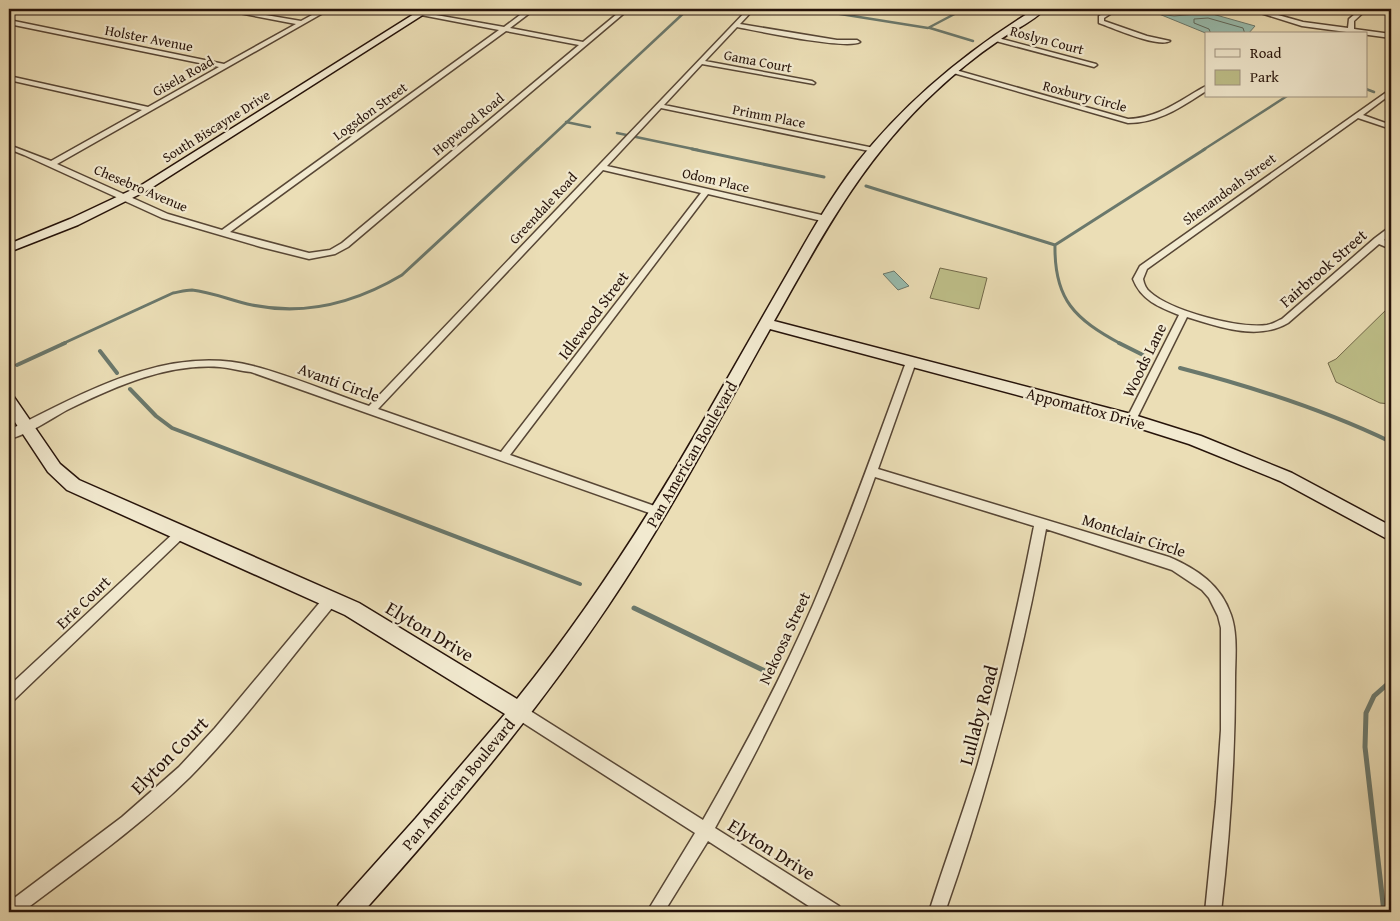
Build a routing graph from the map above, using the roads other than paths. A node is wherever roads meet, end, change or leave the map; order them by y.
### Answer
1 (221, 9) edge
2 (327, 9) edge
3 (532, 9) edge
4 (626, 9) edge
5 (751, 9) edge
6 (1041, 9) edge
7 (1115, 9) edge
8 (1251, 9) edge
9 (1364, 9) edge
10 (424, 11) edge
11 (9, 22) edge
12 (301, 23) junction
13 (736, 25) junction
14 (504, 29) junction
15 (1350, 31) junction
16 (1358, 32) edge
17 (1368, 33) edge
18 (1391, 36) edge
19 (994, 38) junction
20 (1167, 41) dead end
21 (857, 42) dead end
22 (585, 44) junction
23 (700, 62) junction
24 (1094, 65) dead end
25 (225, 66) junction
26 (952, 71) junction
27 (9, 78) edge
28 (812, 83) dead end
29 (1205, 89) edge
30 (1391, 91) edge
31 (659, 106) junction
32 (149, 109) junction
33 (1357, 115) junction
34 (1391, 127) edge
35 (9, 147) edge
36 (874, 150) junction
37 (51, 164) junction
38 (600, 167) junction
39 (706, 191) junction
40 (125, 198) junction
41 (826, 219) junction
42 (1391, 229) edge
43 (223, 233) junction
44 (1378, 240) junction
45 (1391, 246) edge
46 (9, 248) edge
47 (324, 254) joint
48 (1184, 314) junction
49 (765, 323) junction
50 (911, 362) junction
51 (9, 401) edge
52 (370, 411) junction
53 (1131, 420) junction
54 (27, 427) junction
55 (9, 436) edge
56 (503, 457) junction
57 (871, 472) junction
58 (659, 512) junction
59 (1041, 524) junction
60 (181, 533) junction
61 (1391, 534) edge
62 (331, 600) junction
63 (9, 695) edge
64 (519, 712) junction
65 (705, 831) junction
66 (9, 912) edge
67 (347, 912) edge
68 (655, 912) edge
69 (833, 912) edge
70 (937, 912) edge
71 (1213, 912) edge

1 - 12 street
2 - 12 street, Gisela Road
3 - 14 street, Logsdon Street
4 - 22 street, Hopwood Road
5 - 13 street, Greendale Road
6 - 19 street, Pan American Boulevard
7 - 20 street
8 - 15 street
9 - 15 street
10 - 14 street
10 - 40 street, South Biscayne Drive
11 - 25 street, Holster Avenue
12 - 25 street, Gisela Road
13 - 21 street
13 - 23 street, Greendale Road
14 - 22 street
14 - 43 street, Logsdon Street
15 - 16 street
17 - 18 street
19 - 24 street, Roslyn Court
19 - 26 street, Pan American Boulevard
22 - 47 street, Hopwood Road
23 - 28 street, Gama Court
23 - 31 street, Greendale Road
25 - 32 street, Gisela Road
26 - 29 street, Roxbury Circle
26 - 36 street, Pan American Boulevard
27 - 32 street
30 - 33 street, Shenandoah Street
31 - 36 street, Primm Place
31 - 38 street, Greendale Road
32 - 37 street, Gisela Road
33 - 34 street
33 - 48 street, Shenandoah Street
35 - 37 street, Chesebro Avenue
36 - 41 street, Pan American Boulevard
37 - 40 street, Chesebro Avenue
38 - 39 street, Odom Place
38 - 52 street, Greendale Road
39 - 41 street, Odom Place
39 - 56 street, Idlewood Street
40 - 43 street, Chesebro Avenue
40 - 46 street, South Biscayne Drive
41 - 49 street, Pan American Boulevard
42 - 44 street, Fairbrook Street
43 - 47 street, Chesebro Avenue
44 - 45 street
44 - 48 street, Fairbrook Street
48 - 53 street, Woods Lane
49 - 50 street, Appomattox Drive
49 - 58 street, Pan American Boulevard
50 - 53 street, Appomattox Drive
50 - 57 street, Nekoosa Street
51 - 54 street, Elyton Drive
52 - 54 street, Avanti Circle
52 - 56 street, Avanti Circle
53 - 61 street, Appomattox Drive
54 - 55 street, Avanti Circle
54 - 60 street, Elyton Drive
56 - 58 street, Avanti Circle
57 - 59 street, Montclair Circle
57 - 65 street, Nekoosa Street
58 - 64 street, Pan American Boulevard
59 - 70 street, Lullaby Road
59 - 71 street, Montclair Circle
60 - 62 street, Elyton Drive
60 - 63 street, Erie Court
62 - 64 street, Elyton Drive
62 - 66 street, Elyton Court
64 - 65 street, Elyton Drive
64 - 67 street, Pan American Boulevard
65 - 68 street, Nekoosa Street
65 - 69 street, Elyton Drive

